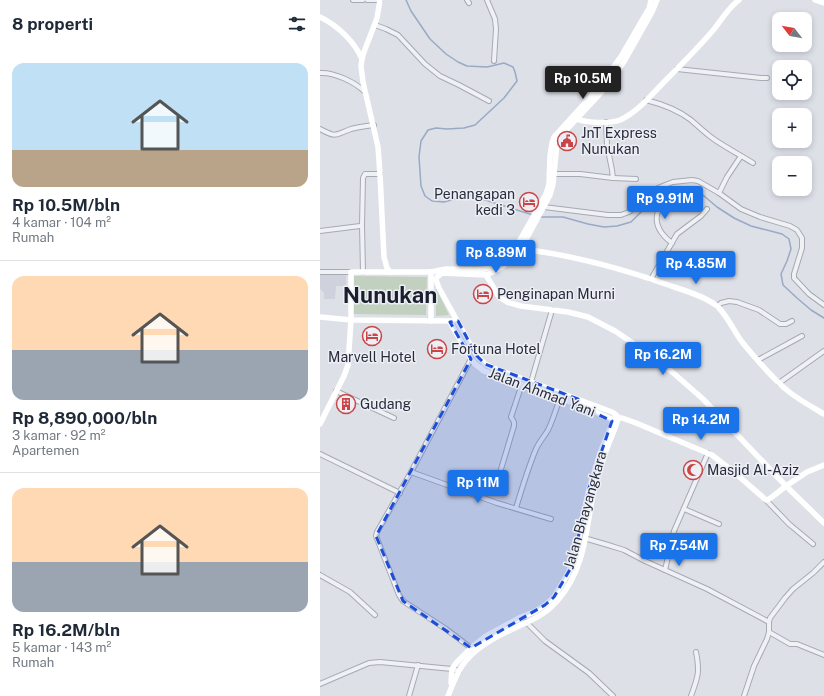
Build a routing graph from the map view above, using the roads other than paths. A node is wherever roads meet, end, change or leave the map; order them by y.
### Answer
1 (353, 0) edge
2 (363, 0) edge
3 (367, 0) edge
4 (380, 0) edge
5 (487, 0) edge
6 (651, 0) edge
7 (815, 0) edge
8 (736, 1) edge
9 (824, 3) edge
10 (320, 17) edge
11 (375, 25) junction
12 (362, 59) junction
13 (494, 62) dead end
14 (677, 69) junction
15 (320, 73) edge
16 (767, 78) dead end
17 (366, 92) junction
18 (646, 100) junction
19 (489, 102) dead end
20 (574, 118) junction
21 (606, 122) junction
22 (374, 125) junction
23 (320, 128) edge
24 (741, 156) junction
25 (752, 163) dead end
26 (380, 174) junction
27 (554, 174) junction
28 (613, 178) junction
29 (636, 179) dead end
30 (656, 190) junction
31 (719, 193) junction
32 (541, 209) junction
33 (708, 209) dead end
34 (362, 225) junction
35 (320, 231) edge
36 (672, 243) junction
37 (518, 248) junction
38 (384, 257) junction
39 (320, 272) edge
40 (351, 272) junction
41 (363, 272) junction
42 (380, 272) junction
43 (390, 272) junction
44 (431, 272) junction
45 (486, 275) junction
46 (651, 279) junction
47 (824, 305) edge
48 (717, 306) junction
49 (552, 310) junction
50 (320, 317) edge
51 (351, 320) junction
52 (432, 321) junction
53 (458, 321) junction
54 (792, 321) dead end
55 (450, 322) junction
56 (802, 336) dead end
57 (824, 351) edge
58 (471, 359) junction
59 (758, 360) junction
60 (531, 382) junction
61 (779, 383) junction
62 (522, 384) junction
63 (336, 391) junction
64 (560, 398) junction
65 (577, 402) junction
66 (824, 414) edge
67 (618, 417) junction
68 (394, 418) dead end
69 (611, 419) junction
70 (320, 424) edge
71 (320, 454) edge
72 (708, 454) junction
73 (824, 465) edge
74 (412, 472) junction
75 (498, 479) dead end
76 (786, 486) junction
77 (400, 493) junction
78 (766, 500) junction
79 (516, 508) junction
80 (684, 509) junction
81 (551, 519) dead end
82 (824, 522) edge
83 (719, 524) dead end
84 (583, 538) junction
85 (813, 544) dead end
86 (824, 562) edge
87 (665, 570) junction
88 (320, 575) edge
89 (375, 615) dead end
90 (526, 622) junction
91 (769, 622) junction
92 (769, 632) junction
93 (470, 648) junction
94 (696, 652) dead end
95 (824, 655) edge
96 (418, 665) junction
97 (452, 669) junction
98 (459, 671) junction
99 (320, 684) edge
100 (451, 688) junction
101 (409, 696) edge
102 (448, 696) edge
103 (613, 696) edge
104 (691, 696) edge
105 (744, 696) edge

1 - 2 street
3 - 4 street
4 - 11 main road
5 - 13 street
6 - 20 main road
7 - 9 main road
8 - 14 main road
10 - 12 main road
11 - 12 main road
11 - 19 street
12 - 17 main road
14 - 16 street
14 - 18 main road
15 - 17 street
17 - 22 main road
18 - 21 main road
18 - 24 street
20 - 21 main road
20 - 27 main road
20 - 32 main road
21 - 28 street
22 - 23 street
22 - 26 main road
24 - 25 street
24 - 31 street
26 - 34 street
26 - 38 main road
27 - 28 street
27 - 32 main road
28 - 29 street
30 - 31 street
30 - 32 street
30 - 36 street
31 - 47 street
32 - 37 main road
33 - 36 street
34 - 35 street
34 - 41 street
36 - 46 street
37 - 44 main road
37 - 45 main road
37 - 46 main road
38 - 42 main road
38 - 43 main road
39 - 40 street
40 - 41 main road
40 - 51 main road
41 - 42 main road
42 - 43 main road
43 - 44 main road
44 - 52 main road
45 - 49 main road
45 - 53 main road, Jalan Ahmad Yani
46 - 48 main road
48 - 54 street
48 - 59 main road
49 - 60 street
49 - 76 main road
50 - 51 main road
51 - 52 main road
51 - 63 main road
52 - 55 main road
53 - 55 main road
53 - 60 main road, Jalan Ahmad Yani
55 - 58 main road, Jalan Ahmad Yani
56 - 59 street
57 - 61 street
58 - 62 main road, Jalan Ahmad Yani
58 - 74 street
59 - 61 main road
60 - 65 main road, Jalan Ahmad Yani
61 - 66 main road
62 - 64 main road, Jalan Ahmad Yani
62 - 75 street
63 - 68 street
63 - 70 main road
64 - 65 main road, Jalan Ahmad Yani
64 - 79 street
65 - 67 main road, Jalan Ahmad Yani
65 - 69 main road, Jalan Ahmad Yani
67 - 69 main road
67 - 72 main road, Jalan Ahmad Yani
67 - 84 main road, Jalan Bhayangkara
69 - 84 main road, Jalan Bhayangkara
71 - 77 street
72 - 78 main road, Jalan Ahmad Yani
72 - 80 street
73 - 76 main road
74 - 77 street
74 - 79 street
76 - 78 main road
76 - 82 main road
77 - 93 street
78 - 85 street
79 - 81 street
80 - 83 street
80 - 87 street
84 - 87 street
84 - 90 main road, Jalan Bhayangkara
84 - 93 main road, Jalan Bhayangkara
86 - 91 street
87 - 91 street
88 - 89 street
90 - 98 main road, Jalan Bhayangkara
90 - 103 street
91 - 92 street
92 - 95 street
92 - 105 street
93 - 97 main road, Jalan Bhayangkara
94 - 104 street
96 - 97 street
96 - 99 street
96 - 101 street
97 - 98 street
97 - 100 main road
98 - 100 main road, Jalan Bhayangkara
100 - 102 main road

